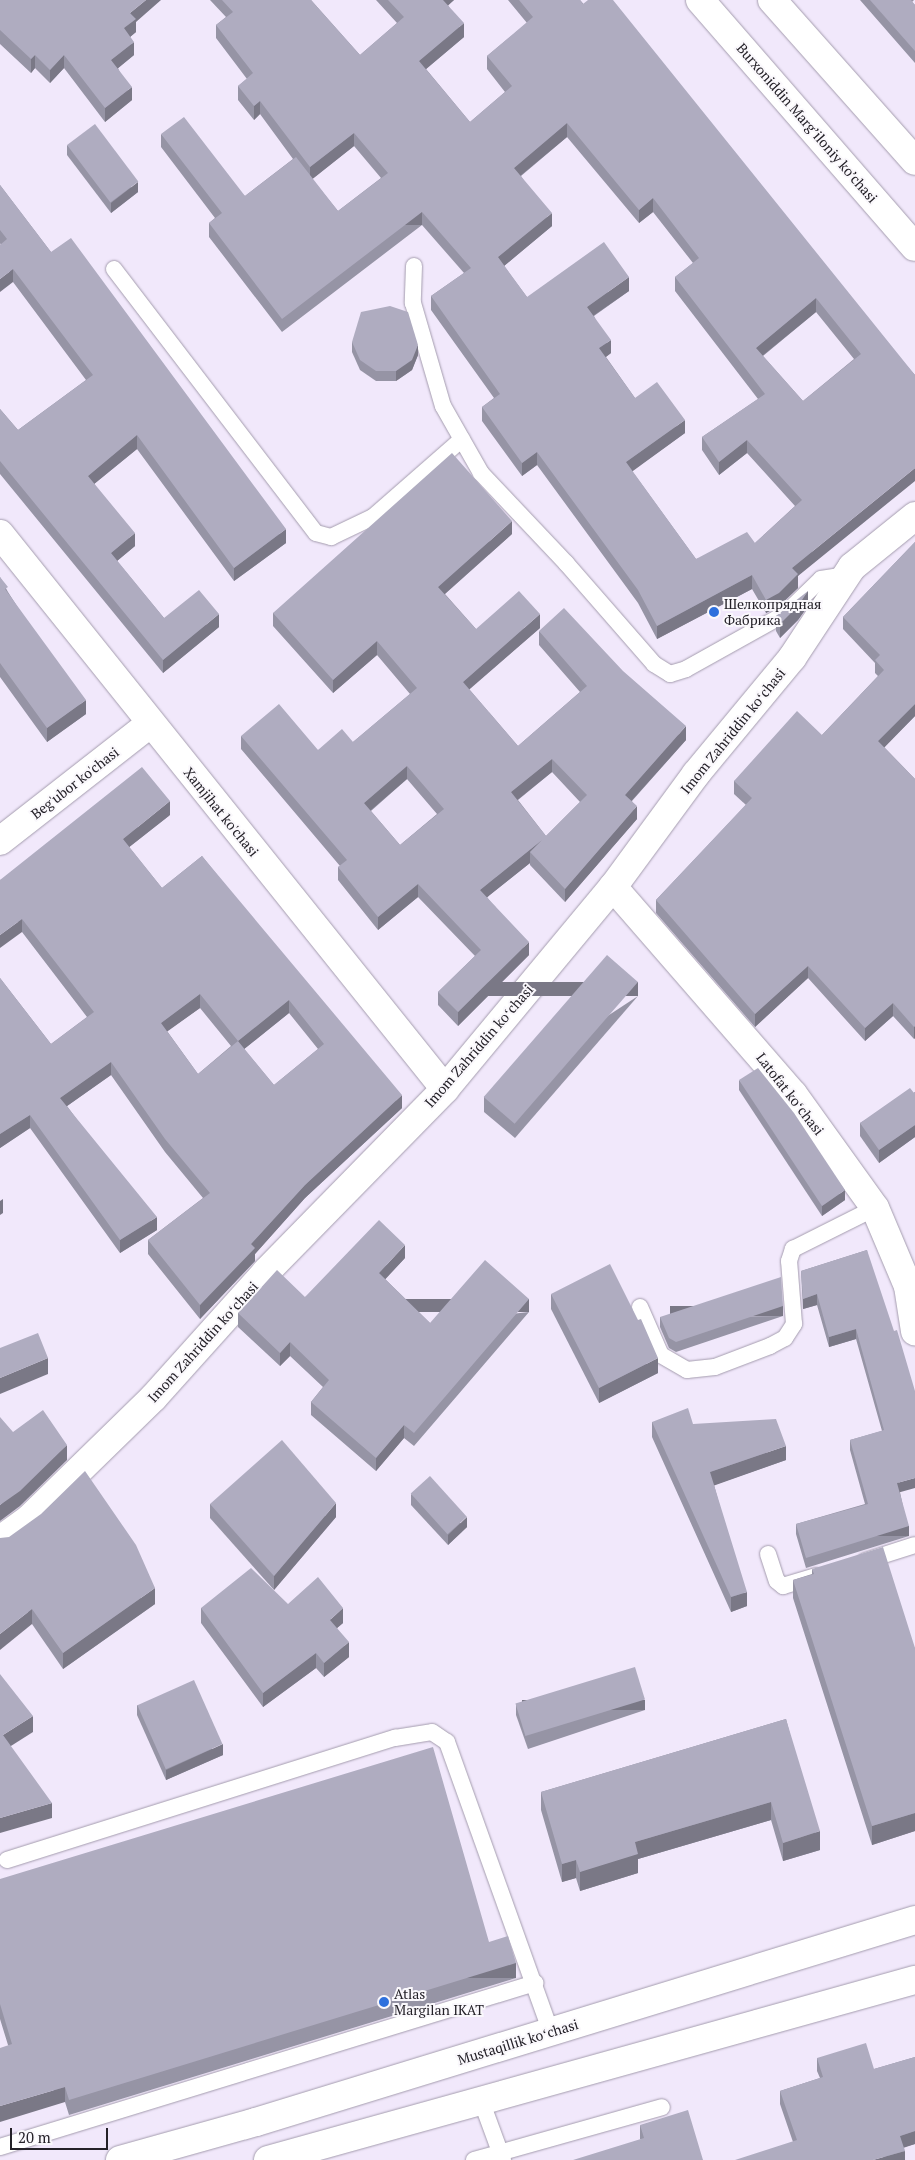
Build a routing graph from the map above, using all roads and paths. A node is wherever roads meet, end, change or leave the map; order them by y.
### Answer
1 (700, 0) edge
2 (772, 0) edge
3 (915, 161) edge
4 (915, 247) edge
5 (414, 266) dead end
6 (114, 269) dead end
7 (462, 439) junction
8 (915, 516) edge
9 (0, 534) edge
10 (847, 576) junction
11 (150, 724) junction
12 (0, 841) edge
13 (613, 887) junction
14 (445, 1089) junction
15 (875, 1208) junction
16 (640, 1307) dead end
17 (915, 1331) edge
18 (0, 1540) edge
19 (915, 1545) edge
20 (768, 1554) dead end
21 (849, 1565) edge
22 (830, 1571) edge
23 (7, 1860) dead end
24 (915, 1920) edge
25 (915, 1980) edge
26 (535, 1983) junction
27 (551, 2032) junction
28 (481, 2100) junction
29 (662, 2107) dead end
30 (0, 2148) edge
31 (502, 2156) edge
32 (120, 2160) edge
33 (268, 2160) edge
34 (474, 2160) edge

1 - 4 street, Burxoniddin Marg’iloniy ko’chasi
2 - 3 street
5 - 7 lane
6 - 7 lane
7 - 10 lane
8 - 10 street, Imom Zahriddin koʻchasi
9 - 11 street, Xamjihat ko'chasi
10 - 13 street, Imom Zahriddin koʻchasi
11 - 12 street, Beg'ubor ko'chasi
11 - 14 street, Xamjihat ko'chasi
13 - 14 street, Imom Zahriddin koʻchasi
13 - 15 street, Latofat koʻchasi
14 - 18 street, Imom Zahriddin koʻchasi
15 - 16 lane
15 - 17 street, Latofat koʻchasi
19 - 21 lane
20 - 22 lane
23 - 26 lane
24 - 27 street, Mustaqillik koʻchasi
25 - 28 street
26 - 27 lane
26 - 30 lane
27 - 32 street, Mustaqillik koʻchasi
28 - 31 lane
28 - 33 street
29 - 31 lane
31 - 34 lane

